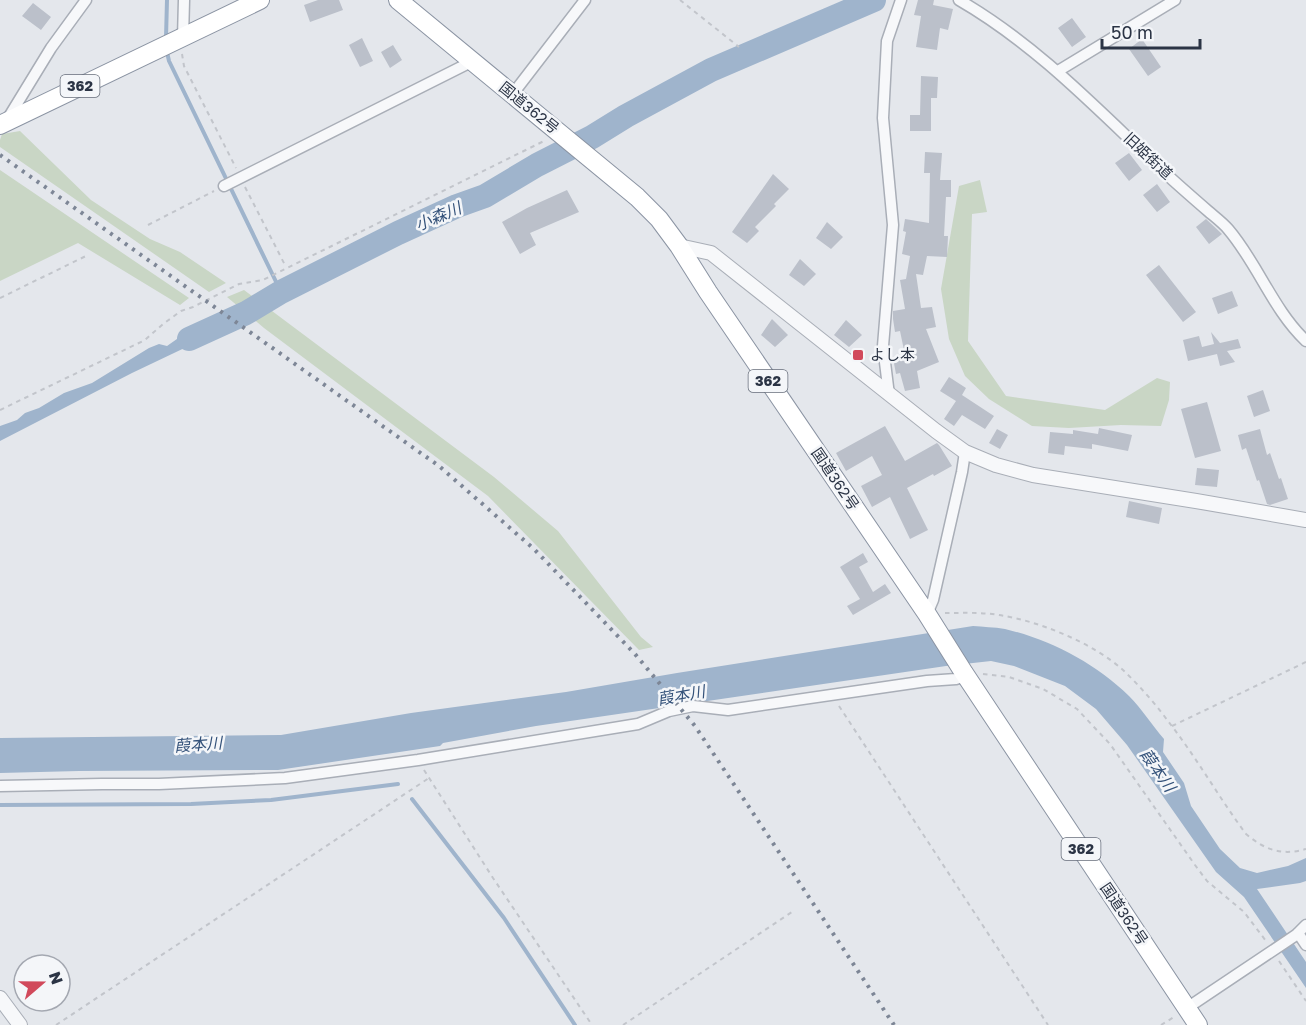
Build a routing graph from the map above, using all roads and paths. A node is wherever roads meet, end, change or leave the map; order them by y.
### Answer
1 (86, 0) edge
2 (184, 0) edge
3 (260, 0) edge
4 (398, 0) edge
5 (585, 0) edge
6 (680, 0) edge
7 (901, 0) edge
8 (959, 0) edge
9 (1175, 0) edge
10 (176, 42) junction
11 (739, 46) dead end
12 (473, 62) junction
13 (1058, 71) junction
14 (512, 95) junction
15 (2, 124) edge
16 (554, 138) junction
17 (238, 179) junction
18 (224, 186) joint
19 (148, 225) dead end
20 (679, 246) junction
21 (88, 255) dead end
22 (286, 268) junction
23 (0, 298) edge
24 (1306, 341) edge
25 (889, 395) junction
26 (0, 410) edge
27 (965, 452) junction
28 (1306, 520) edge
29 (929, 618) junction
30 (1306, 662) edge
31 (971, 674) junction
32 (832, 695) junction
33 (1172, 726) junction
34 (418, 759) junction
35 (429, 778) junction
36 (0, 786) edge
37 (1306, 849) edge
38 (792, 912) dead end
39 (1306, 925) edge
40 (1297, 934) junction
41 (1306, 945) edge
42 (1272, 950) junction
43 (0, 998) edge
44 (1306, 1001) edge
45 (1187, 1008) junction
46 (20, 1025) edge
47 (56, 1025) edge
48 (592, 1025) edge
49 (623, 1025) edge
50 (1048, 1025) edge
51 (1198, 1025) edge

1 - 15 street
2 - 10 street
3 - 10 highway, 362
4 - 12 highway, 国道362号 / 362
5 - 14 street
6 - 11 path
7 - 25 street
8 - 13 street, 旧姫街道
9 - 13 street
10 - 15 highway, 362
10 - 17 path
12 - 14 highway, 国道362号 / 362
12 - 17 street
13 - 24 street, 旧姫街道
14 - 16 highway, 国道362号 / 362
16 - 20 highway, 国道362号 / 362
16 - 22 path
17 - 18 street
17 - 22 path
18 - 19 path
20 - 25 street
20 - 29 highway, 国道362号 / 362
21 - 23 path
22 - 26 path
25 - 27 street
27 - 28 street
27 - 29 street
29 - 31 highway, 国道362号 / 362
29 - 33 path
30 - 33 path
31 - 32 street
31 - 42 path
31 - 45 highway, 国道362号 / 362
32 - 34 street
32 - 50 path
33 - 37 path
34 - 35 path
34 - 36 street
35 - 47 path
35 - 48 path
38 - 49 path
39 - 40 street
40 - 41 street
40 - 42 street
42 - 44 path
42 - 45 street
43 - 46 street
45 - 51 highway, 国道362号 / 362

